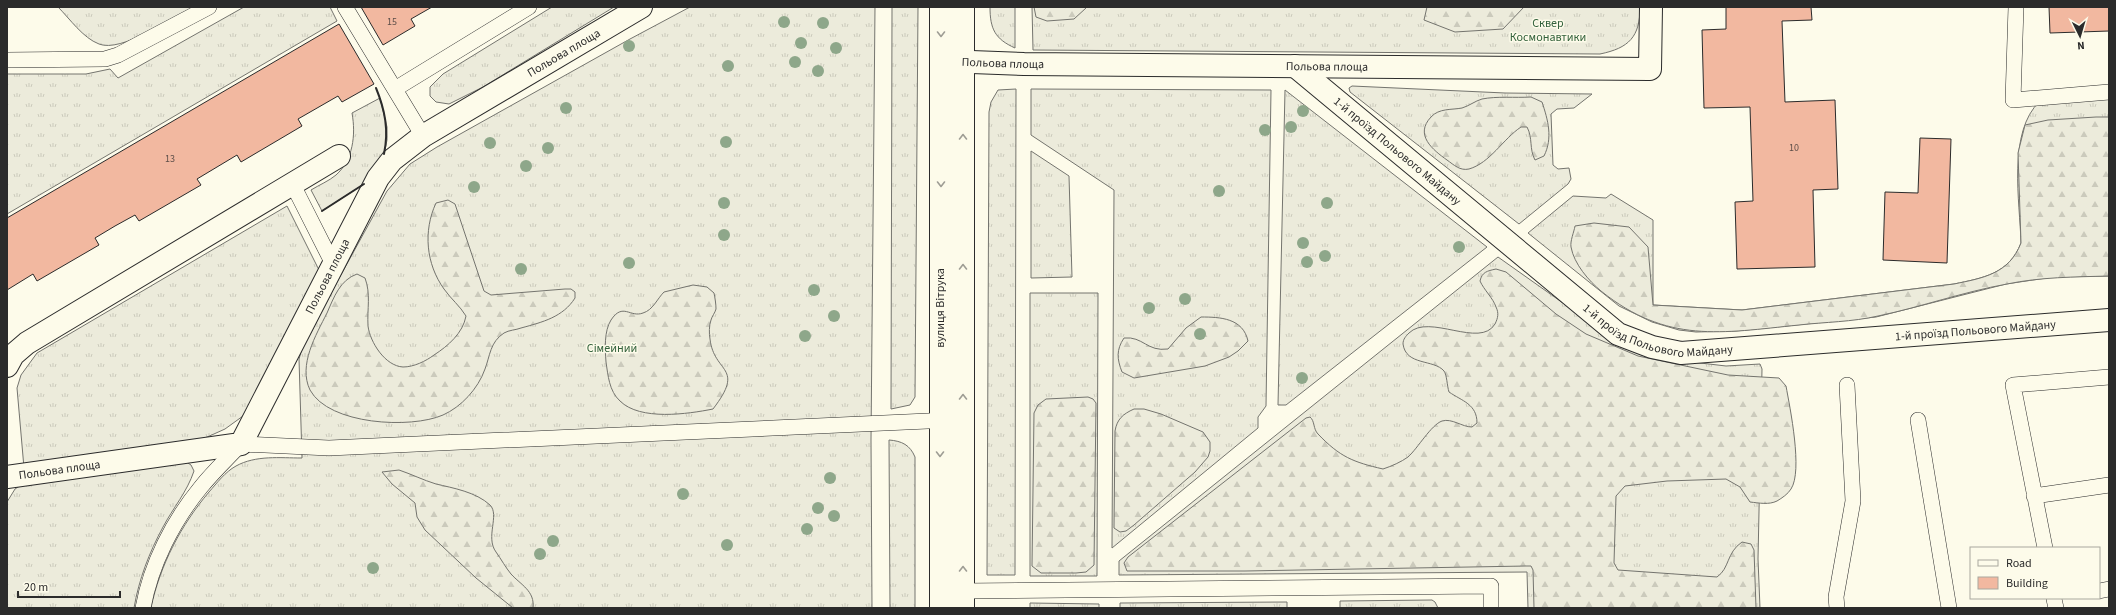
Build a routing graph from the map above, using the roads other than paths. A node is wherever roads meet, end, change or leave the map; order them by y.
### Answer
1 (208, 7) edge
2 (344, 7) edge
3 (529, 7) edge
4 (641, 7) edge
5 (941, 7) edge
6 (963, 7) edge
7 (1651, 7) edge
8 (2016, 7) edge
9 (7, 60) edge
10 (964, 60) junction
11 (941, 61) junction
12 (1295, 66) junction
13 (395, 89) junction
14 (2109, 92) edge
15 (423, 136) junction
16 (339, 156) dead end
17 (292, 184) junction
18 (334, 266) junction
19 (2109, 320) edge
20 (7, 366) edge
21 (2109, 376) edge
22 (1847, 385) dead end
23 (963, 419) junction
24 (940, 420) junction
25 (1918, 420) dead end
26 (241, 444) junction
27 (7, 477) edge
28 (2109, 485) edge
29 (2034, 496) junction
30 (2045, 547) edge
31 (963, 599) edge
32 (143, 608) edge
33 (941, 608) edge
34 (1492, 608) edge
35 (1837, 608) edge
36 (1949, 608) edge

1 - 9 lane
2 - 13 lane
3 - 13 lane
4 - 15 street, Польова площа
5 -> 11 street, вулиця Вітрука
6 - 10 street, вулиця Вітрука
7 - 12 street, Польова площа
8 - 14 lane
10 - 11 street, Польова площа
10 - 12 street, Польова площа
23 -> 10 street, вулиця Вітрука
11 -> 24 street, вулиця Вітрука
12 - 19 street, 1-й проїзд Польового Майдану
13 - 15 lane
15 - 18 street, Польова площа
16 - 17 street
17 - 18 lane
17 - 20 street
18 - 26 street, Польова площа
21 - 29 lane
22 - 35 lane
23 - 24 lane
31 -> 23 street, вулиця Вітрука
24 - 26 lane
24 -> 33 street, вулиця Вітрука
25 - 36 lane
26 - 27 street, Польова площа
26 - 32 lane
28 - 29 lane
29 - 30 lane
31 - 34 lane

